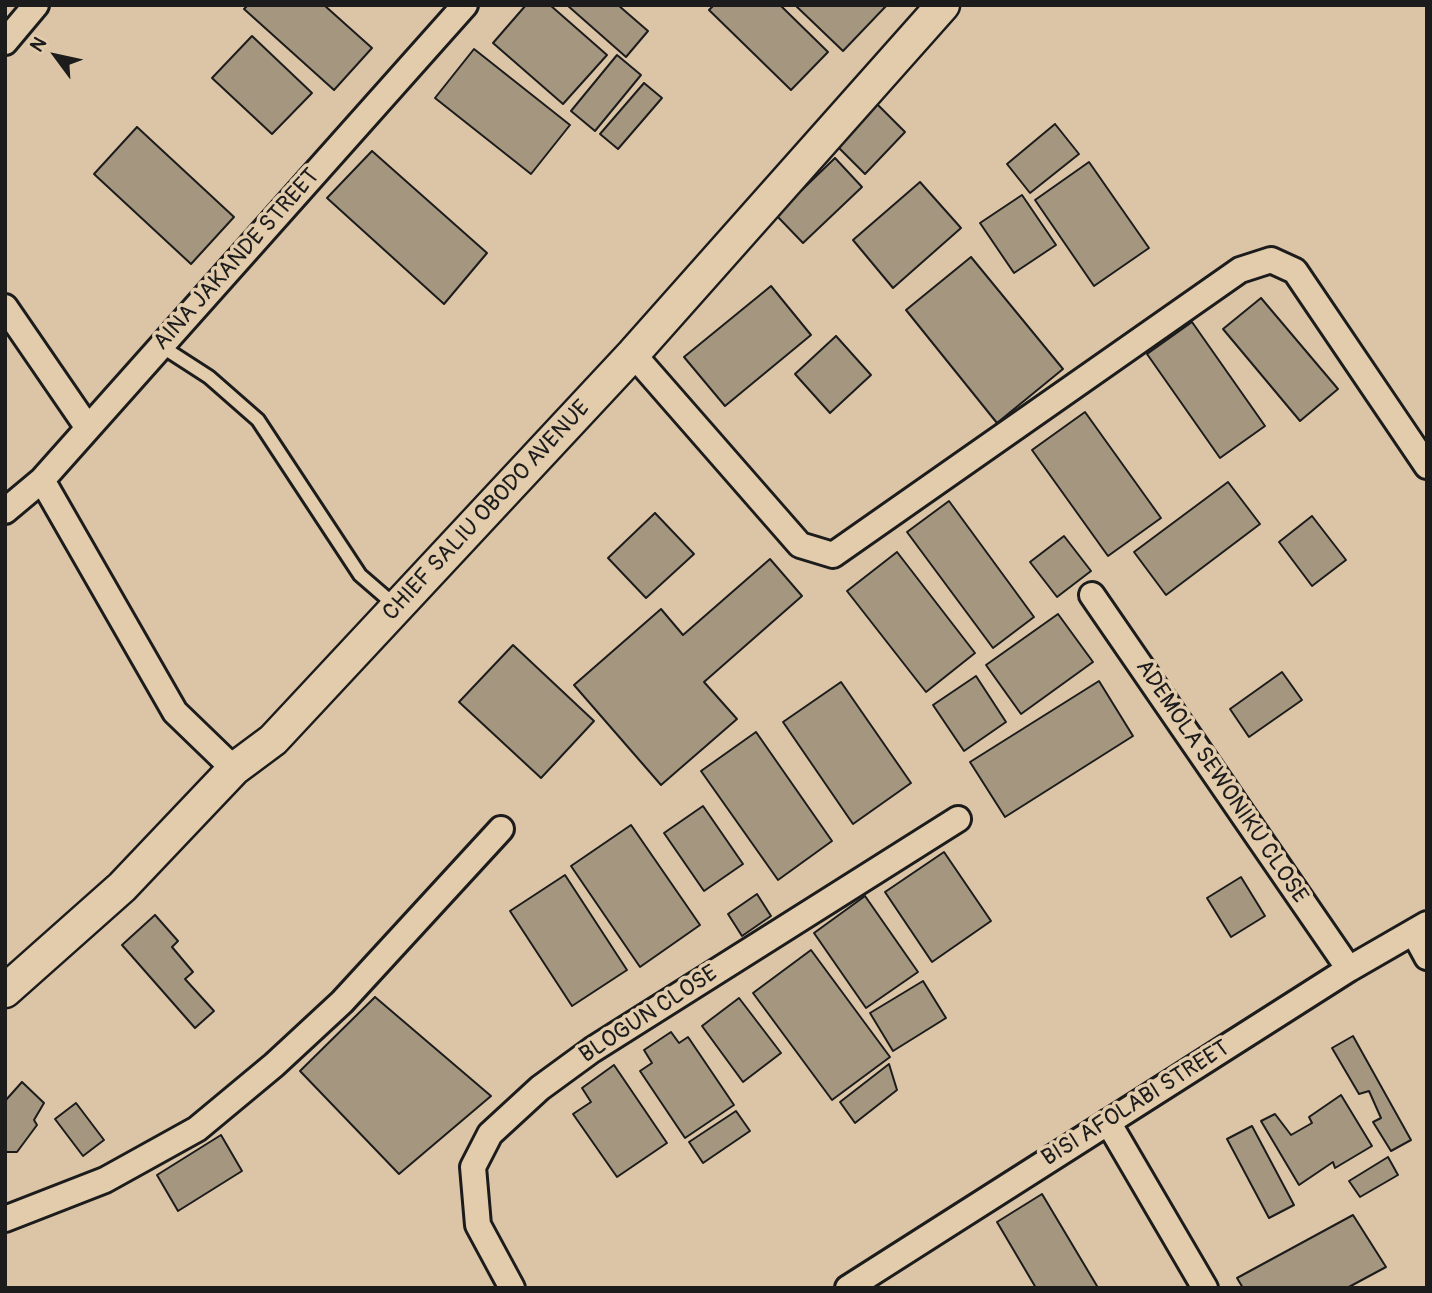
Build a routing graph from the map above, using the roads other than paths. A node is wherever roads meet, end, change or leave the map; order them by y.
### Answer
1 (36, 5) edge
2 (465, 5) edge
3 (943, 5) edge
4 (5, 42) edge
5 (5, 307) edge
6 (161, 346) junction
7 (633, 354) junction
8 (88, 428) junction
9 (1427, 466) edge
10 (42, 480) junction
11 (5, 511) edge
12 (1092, 595) dead end
13 (397, 607) junction
14 (234, 769) junction
15 (958, 819) dead end
16 (501, 829) dead end
17 (1420, 928) edge
18 (1427, 957) edge
19 (1349, 969) junction
20 (5, 991) edge
21 (1108, 1122) junction
22 (5, 1219) edge
23 (512, 1288) edge
24 (848, 1288) edge
25 (1205, 1288) edge

1 - 4 street
2 - 6 street, AINA JAKANDE STREET
3 - 7 street, CHIEF SALIU OBODO AVENUE
5 - 8 street
6 - 8 street, AINA JAKANDE STREET
6 - 13 lane
7 - 9 street
7 - 13 street, CHIEF SALIU OBODO AVENUE
8 - 10 street, AINA JAKANDE STREET
10 - 11 street, AINA JAKANDE STREET
10 - 14 street
12 - 19 street, ADEMOLA SEWONIKU CLOSE
13 - 14 street, CHIEF SALIU OBODO AVENUE
14 - 20 street, CHIEF SALIU OBODO AVENUE
15 - 23 street, BLOGUN CLOSE
16 - 22 street
17 - 18 street
17 - 19 street, BISI AFOLABI STREET
19 - 21 street, BISI AFOLABI STREET
21 - 24 street, BISI AFOLABI STREET
21 - 25 street

